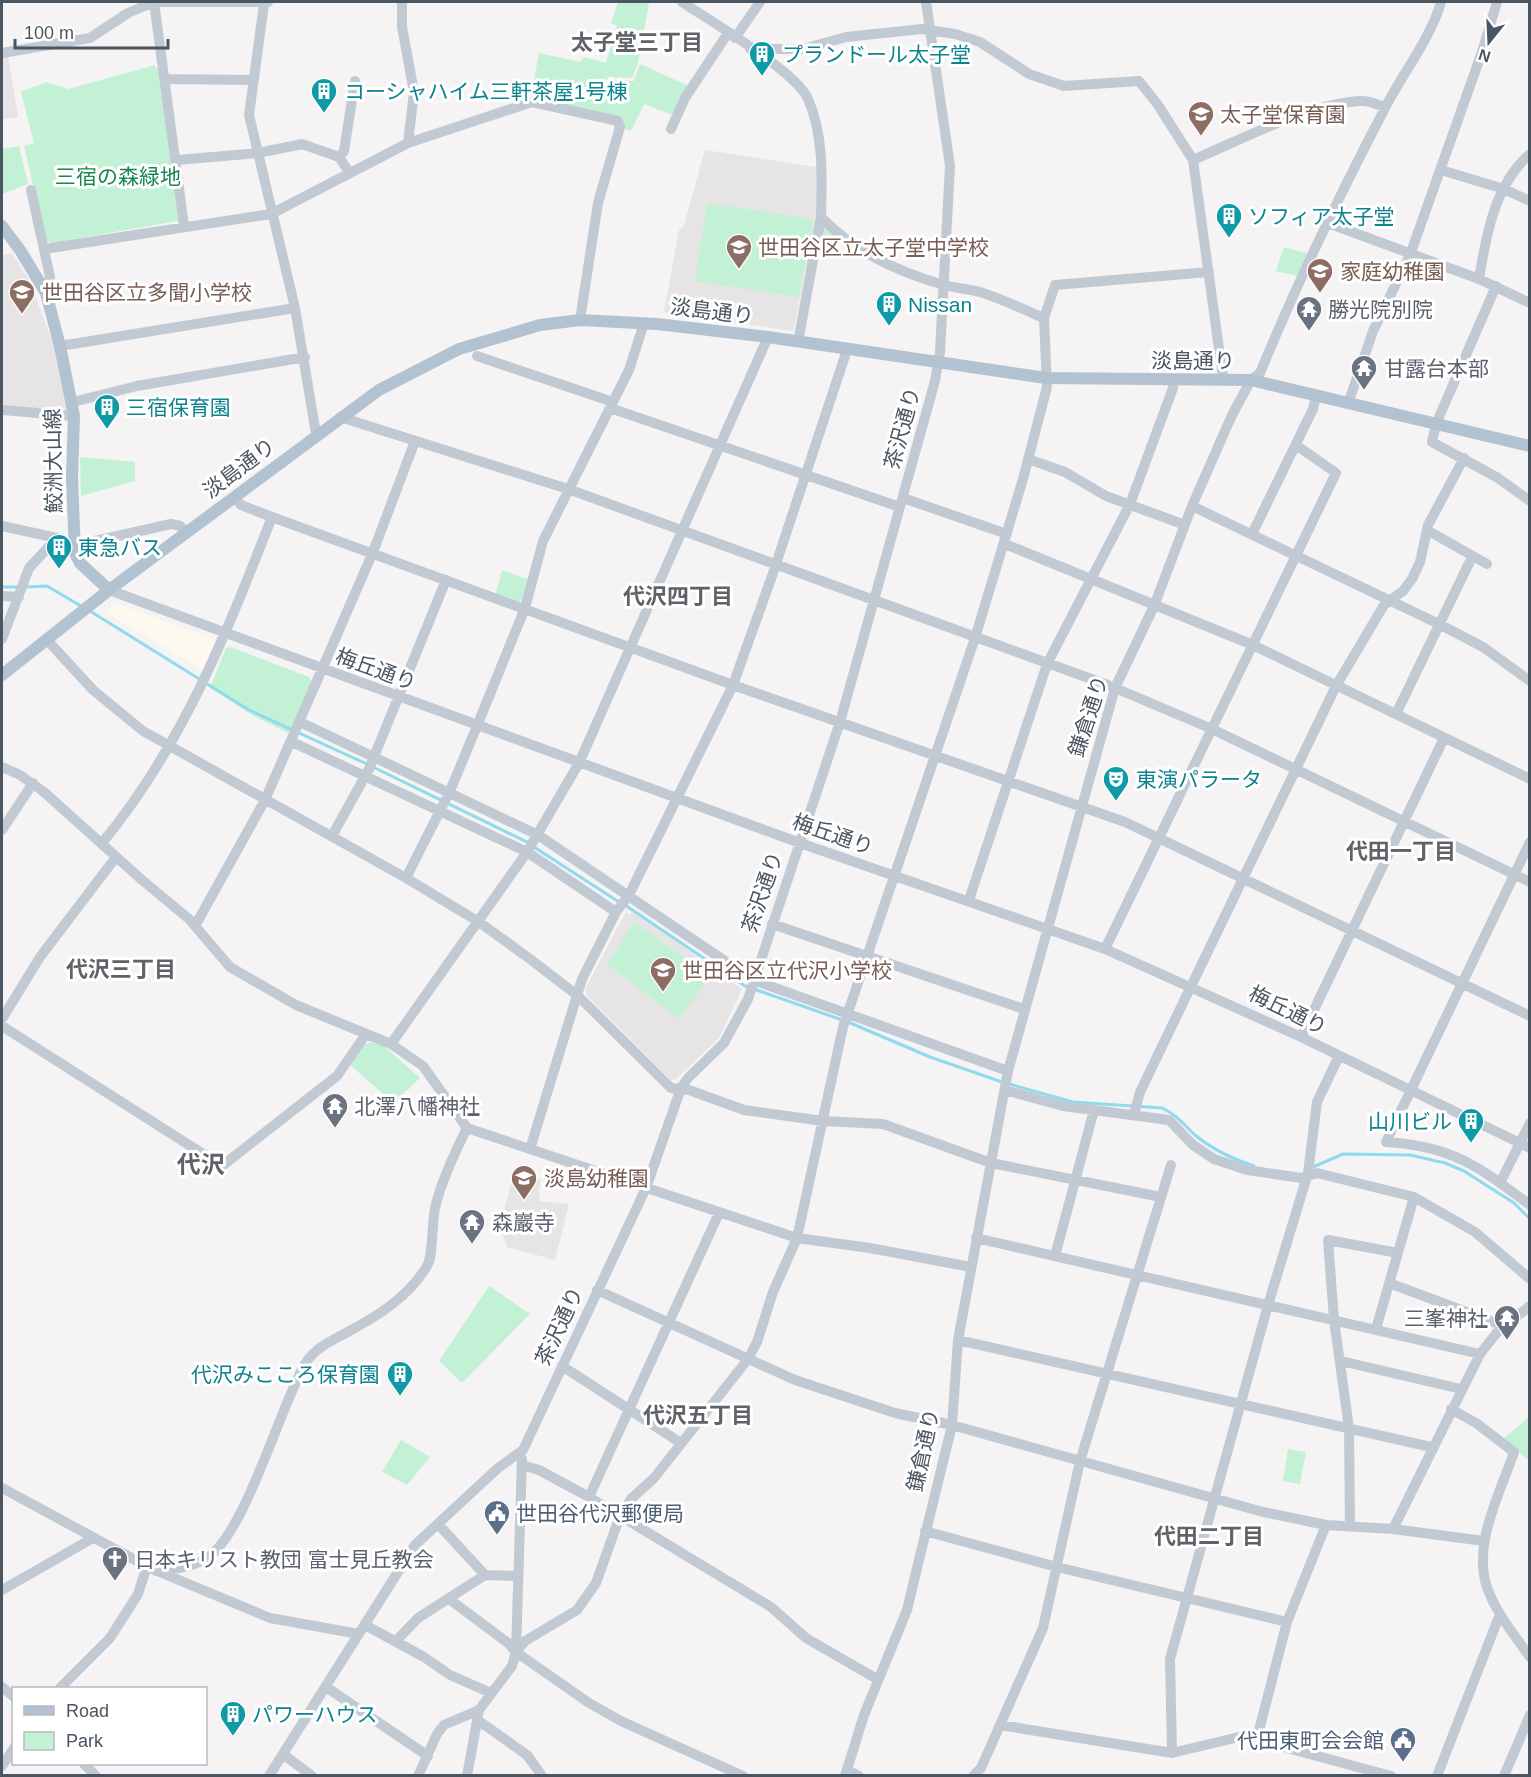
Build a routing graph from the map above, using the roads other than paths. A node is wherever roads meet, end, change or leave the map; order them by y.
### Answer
1 (154, 2) edge
2 (402, 2) edge
3 (682, 2) edge
4 (760, 2) edge
5 (926, 2) edge
6 (1442, 2) edge
7 (1497, 2) edge
8 (268, 3) edge
9 (930, 30) junction
10 (731, 35) junction
11 (750, 50) junction
12 (2, 53) edge
13 (165, 79) junction
14 (254, 80) junction
15 (355, 81) dead end
16 (1385, 107) junction
17 (671, 129) dead end
18 (408, 143) junction
19 (258, 153) junction
20 (1530, 154) edge
21 (339, 157) junction
22 (177, 160) junction
23 (1193, 160) junction
24 (1441, 170) junction
25 (349, 172) junction
26 (1504, 189) junction
27 (31, 190) dead end
28 (1530, 201) edge
29 (271, 214) junction
30 (821, 217) junction
31 (1328, 223) junction
32 (2, 226) edge
33 (184, 226) junction
34 (44, 249) junction
35 (1410, 255) junction
36 (1209, 272) junction
37 (1479, 279) junction
38 (944, 285) junction
39 (1496, 286) junction
40 (46, 293) junction
41 (1530, 303) edge
42 (295, 308) junction
43 (1044, 318) junction
44 (580, 320) junction
45 (644, 323) junction
46 (768, 338) junction
47 (798, 342) junction
48 (60, 346) junction
49 (847, 350) junction
50 (477, 356) dead end
51 (305, 357) junction
52 (938, 363) junction
53 (1046, 378) junction
54 (1223, 378) junction
55 (1173, 379) junction
56 (1251, 380) junction
57 (1316, 396) junction
58 (73, 402) junction
59 (1348, 404) junction
60 (611, 405) junction
61 (2, 410) edge
62 (74, 416) junction
63 (340, 417) junction
64 (1436, 424) junction
65 (316, 435) junction
66 (415, 441) junction
67 (1296, 445) junction
68 (1523, 445) edge
69 (720, 446) junction
70 (1464, 458) junction
71 (1028, 459) junction
72 (806, 475) junction
73 (568, 489) junction
74 (234, 497) junction
75 (1530, 501) edge
76 (902, 503) junction
77 (1130, 504) junction
78 (1192, 506) junction
79 (272, 517) junction
80 (1185, 525) junction
81 (2, 526) edge
82 (1427, 530) junction
83 (682, 531) junction
84 (187, 533) junction
85 (1252, 534) junction
86 (57, 538) junction
87 (1006, 539) junction
88 (74, 545) junction
89 (373, 552) junction
90 (1296, 556) junction
91 (1472, 557) junction
92 (1487, 564) dead end
93 (775, 565) junction
94 (446, 580) junction
95 (1090, 580) junction
96 (22, 588) junction
97 (109, 590) junction
98 (2, 596) edge
99 (1389, 600) junction
100 (873, 602) junction
101 (1154, 606) junction
102 (525, 608) junction
103 (1438, 624) junction
104 (226, 633) junction
105 (975, 638) junction
106 (2, 639) edge
107 (48, 641) junction
108 (1253, 645) junction
109 (630, 647) junction
110 (1047, 664) junction
111 (323, 670) junction
112 (2, 675) edge
113 (1529, 680) edge
114 (733, 685) junction
115 (1336, 686) junction
116 (1115, 688) junction
117 (399, 697) junction
118 (1396, 714) junction
119 (840, 723) junction
120 (477, 726) junction
121 (1212, 729) junction
122 (296, 730) junction
123 (1444, 738) junction
124 (168, 745) junction
125 (935, 756) junction
126 (579, 763) junction
127 (370, 765) junction
128 (2, 767) edge
129 (1295, 769) junction
130 (1530, 779) edge
131 (1007, 780) junction
132 (33, 783) junction
133 (678, 799) junction
134 (265, 800) junction
135 (445, 800) junction
136 (1081, 806) junction
137 (1406, 822) junction
138 (2, 830) edge
139 (332, 836) junction
140 (1160, 838) junction
141 (1530, 842) edge
142 (102, 843) junction
143 (533, 843) junction
144 (800, 843) junction
145 (116, 857) junction
146 (1514, 874) junction
147 (895, 876) junction
148 (1243, 877) junction
149 (406, 878) junction
150 (1530, 882) edge
151 (969, 900) junction
152 (623, 902) junction
153 (479, 922) junction
154 (772, 924) junction
155 (195, 926) junction
156 (1047, 927) junction
157 (1354, 931) junction
158 (1105, 949) junction
159 (867, 957) junction
160 (1461, 983) junction
161 (752, 984) junction
162 (1191, 985) junction
163 (577, 995) junction
164 (1024, 1009) junction
165 (1530, 1016) edge
166 (846, 1018) junction
167 (2, 1019) edge
168 (2, 1026) edge
169 (366, 1034) junction
170 (1301, 1037) junction
171 (391, 1044) junction
172 (1339, 1056) junction
173 (1006, 1081) junction
174 (681, 1088) junction
175 (1410, 1091) junction
176 (1136, 1107) junction
177 (1094, 1110) junction
178 (823, 1121) junction
179 (1530, 1123) edge
180 (467, 1128) junction
181 (1525, 1146) edge
182 (530, 1149) junction
183 (991, 1164) junction
184 (1171, 1165) dead end
185 (1308, 1172) junction
186 (1077, 1181) junction
187 (1500, 1183) junction
188 (646, 1188) junction
189 (1161, 1197) junction
190 (1414, 1197) junction
191 (1530, 1205) edge
192 (719, 1213) junction
193 (797, 1238) junction
194 (976, 1238) junction
195 (1398, 1252) junction
196 (1055, 1256) junction
197 (971, 1267) junction
198 (1138, 1275) junction
199 (1530, 1279) edge
200 (1389, 1283) junction
201 (597, 1290) junction
202 (1268, 1305) junction
203 (1530, 1306) edge
204 (1334, 1320) junction
205 (670, 1323) junction
206 (1504, 1326) junction
207 (1376, 1329) junction
208 (958, 1340) junction
209 (1480, 1354) junction
210 (748, 1359) junction
211 (1341, 1361) junction
212 (562, 1366) junction
213 (1106, 1373) junction
214 (1461, 1389) junction
215 (1242, 1404) junction
216 (1451, 1409) junction
217 (630, 1411) junction
218 (951, 1425) junction
219 (1348, 1428) junction
220 (681, 1443) junction
221 (1431, 1447) junction
222 (523, 1450) junction
223 (1080, 1461) junction
224 (522, 1465) junction
225 (2, 1488) edge
226 (589, 1497) junction
227 (1215, 1501) junction
228 (620, 1516) junction
229 (438, 1524) junction
230 (1326, 1525) junction
231 (1350, 1526) junction
232 (1393, 1529) junction
233 (925, 1530) junction
234 (93, 1538) junction
235 (1484, 1541) junction
236 (1057, 1567) junction
237 (151, 1568) junction
238 (485, 1575) junction
239 (516, 1576) junction
240 (2, 1590) edge
241 (1187, 1598) junction
242 (449, 1599) junction
243 (1500, 1614) junction
244 (1287, 1622) junction
245 (362, 1630) junction
246 (396, 1641) junction
247 (516, 1652) junction
248 (1530, 1658) edge
249 (877, 1679) junction
250 (62, 1687) edge
251 (326, 1688) junction
252 (491, 1693) junction
253 (1530, 1715) edge
254 (479, 1716) junction
255 (1000, 1725) junction
256 (1257, 1738) junction
257 (12, 1751) edge
258 (1172, 1753) junction
259 (283, 1754) junction
260 (428, 1756) junction
261 (85, 1765) edge
262 (2, 1766) edge
263 (846, 1773) edge
264 (96, 1776) edge
265 (269, 1776) edge
266 (312, 1776) edge
267 (418, 1776) edge
268 (467, 1776) edge
269 (542, 1776) edge
270 (743, 1776) edge
271 (859, 1776) edge
272 (973, 1776) edge
273 (1391, 1776) edge
274 (1437, 1776) edge
275 (1504, 1776) edge

1 - 8 street
1 - 12 street
1 - 13 street
2 - 18 street
3 - 10 street
4 - 10 street
5 - 9 street, 茶沢通り
6 - 16 street, 鎌倉通り
7 - 24 street
8 - 14 street
9 - 11 street
9 - 23 street
9 - 38 street, 茶沢通り
10 - 11 street
10 - 17 street
11 - 30 street
13 - 14 street
13 - 22 street
14 - 19 street
15 - 21 street
16 - 23 street
16 - 31 street, 鎌倉通り
18 - 25 street
18 - 44 street
19 - 21 street
19 - 22 street
19 - 29 street
20 - 26 street
21 - 25 street
22 - 33 street
23 - 36 street
24 - 26 street
24 - 35 street
25 - 29 street
26 - 28 street
26 - 37 street
27 - 34 street
29 - 33 street
29 - 42 street
30 - 38 street
30 - 47 street
31 - 35 street
31 - 56 street, 鎌倉通り
32 - 40 main road, 鮫洲大山線
33 - 34 street
34 - 40 street
35 - 37 street
35 - 59 street
36 - 43 street
36 - 54 street
37 - 39 street
38 - 43 street
38 - 52 street, 茶沢通り
39 - 41 street
39 - 64 street
40 - 48 main road, 鮫洲大山線
42 - 48 street
42 - 51 street
43 - 53 street
44 - 45 main road, 淡島通り
44 - 63 main road, 淡島通り
45 - 46 main road, 淡島通り
45 - 60 street
46 - 47 main road, 淡島通り
46 - 69 street
47 - 49 main road, 淡島通り
48 - 58 main road, 鮫洲大山線
49 - 52 main road, 淡島通り
49 - 72 street
50 - 60 street
51 - 58 street
51 - 65 street
52 - 53 main road, 淡島通り
52 - 76 street, 茶沢通り
53 - 55 main road, 淡島通り
53 - 71 street
54 - 55 main road, 淡島通り
54 - 56 main road, 淡島通り
55 - 77 street
56 - 57 main road, 淡島通り
56 - 78 street, 鎌倉通り
57 - 59 main road, 淡島通り
57 - 67 street
58 - 62 main road, 鮫洲大山線
59 - 64 main road, 淡島通り
60 - 69 street
60 - 73 street
61 - 62 street
62 - 88 main road, 鮫洲大山線
63 - 65 main road, 淡島通り
63 - 66 street
64 - 68 main road, 淡島通り
64 - 70 street
65 - 74 main road, 淡島通り
66 - 73 street
66 - 89 street
67 - 85 street
67 - 90 street
69 - 72 street
69 - 83 street
70 - 75 street
70 - 82 street
71 - 77 street
71 - 87 street
72 - 76 street
72 - 93 street
73 - 83 street
73 - 102 street
74 - 79 street
74 - 84 main road, 淡島通り
76 - 87 street
76 - 100 street, 茶沢通り
77 - 80 street
77 - 95 street
78 - 80 street, 鎌倉通り
78 - 85 street
79 - 89 street
79 - 104 street
80 - 101 street, 鎌倉通り
81 - 86 street
82 - 91 street
82 - 99 street
83 - 93 street
83 - 109 street
84 - 88 street
84 - 97 main road, 淡島通り
85 - 90 street
86 - 88 street
86 - 96 street
87 - 95 street
87 - 105 street
88 - 97 main road, 鮫洲大山線
89 - 94 street
89 - 111 street
90 - 99 street
90 - 108 street
91 - 92 street
91 - 103 street
93 - 100 street
93 - 114 street
94 - 102 street
94 - 117 street
95 - 101 street
95 - 110 street
96 - 98 street
96 - 106 street
97 - 104 street, 梅丘通り
97 - 107 main road, 淡島通り
99 - 103 street
99 - 115 street
100 - 105 street
100 - 119 street, 茶沢通り
101 - 108 street
101 - 116 street, 鎌倉通り
102 - 109 street
102 - 120 street
103 - 113 street
103 - 118 street
104 - 111 street, 梅丘通り
104 - 124 street
105 - 110 street
105 - 125 street
107 - 112 main road, 淡島通り
107 - 124 street
108 - 115 street
108 - 121 street
109 - 114 street
109 - 126 street
110 - 116 street
110 - 131 street
111 - 117 street, 梅丘通り
111 - 122 street
114 - 119 street
114 - 133 street
115 - 118 street
115 - 129 street
116 - 121 street
116 - 136 street, 鎌倉通り
117 - 120 street, 梅丘通り
117 - 127 street
118 - 123 street
119 - 125 street
119 - 144 street, 茶沢通り
120 - 126 street, 梅丘通り
120 - 135 street
121 - 129 street
121 - 140 street
122 - 127 street
122 - 127 street
122 - 134 street
123 - 130 street
123 - 137 street
124 - 134 street
124 - 142 street
125 - 131 street
125 - 147 street
126 - 133 street, 梅丘通り
126 - 143 street
127 - 135 street
127 - 135 street
127 - 139 street
128 - 132 street
129 - 137 street
129 - 148 street
131 - 136 street
131 - 151 street
132 - 138 street
132 - 142 street
133 - 144 street, 梅丘通り
133 - 152 street
134 - 139 street
134 - 155 street
135 - 143 street
135 - 143 street
135 - 149 street
136 - 140 street
136 - 156 street, 鎌倉通り
137 - 146 street
137 - 157 street
139 - 149 street
140 - 148 street
140 - 158 street
141 - 146 street
142 - 145 street
143 - 152 street
143 - 152 street
143 - 153 street
144 - 147 street, 梅丘通り
144 - 154 street, 茶沢通り
145 - 155 street
145 - 167 street
146 - 150 street
146 - 160 street
147 - 151 street, 梅丘通り
147 - 159 street
148 - 157 street
148 - 162 street
149 - 153 street
151 - 156 street, 梅丘通り
152 - 161 street
152 - 163 street
153 - 163 street
153 - 171 street
154 - 159 street
154 - 161 street, 茶沢通り
155 - 169 street
156 - 158 street, 梅丘通り
156 - 164 street, 鎌倉通り
157 - 160 street
157 - 170 street
158 - 162 street, 梅丘通り
159 - 164 street
159 - 166 street
160 - 165 street
160 - 175 street
161 - 166 street
161 - 174 street, 茶沢通り
162 - 170 street, 梅丘通り
162 - 176 street
163 - 174 street
163 - 182 street
164 - 173 street, 鎌倉通り
166 - 173 street
166 - 178 street
168 - 169 street
169 - 171 street
170 - 172 street, 梅丘通り
171 - 180 street
172 - 175 street, 梅丘通り
172 - 185 street
173 - 177 street
173 - 183 street, 鎌倉通り
174 - 178 street
174 - 188 street, 茶沢通り
175 - 181 street, 梅丘通り
175 - 187 street
176 - 177 street
176 - 185 street
177 - 186 street
178 - 183 street
178 - 193 street
179 - 181 street
180 - 182 street
180 - 237 street
181 - 187 street
182 - 188 street
183 - 186 street
183 - 194 street, 鎌倉通り
184 - 189 street
185 - 190 street
185 - 202 street
186 - 189 street
186 - 196 street
187 - 191 street
188 - 192 street
188 - 201 street, 茶沢通り
189 - 198 street
190 - 195 street
190 - 199 street
192 - 193 street
192 - 205 street
193 - 197 street
193 - 210 street
194 - 196 street
194 - 197 street, 鎌倉通り
195 - 200 street
195 - 204 street
196 - 198 street
197 - 208 street, 鎌倉通り
198 - 202 street
198 - 213 street
200 - 206 street
200 - 207 street
201 - 205 street
201 - 212 street, 茶沢通り
202 - 204 street
202 - 215 street
203 - 206 street
204 - 207 street
204 - 211 street
205 - 210 street
205 - 217 street
206 - 209 street
207 - 209 street
208 - 213 street
208 - 218 street, 鎌倉通り
209 - 214 street
210 - 218 street
210 - 220 street
211 - 214 street
211 - 219 street
212 - 217 street
212 - 222 street, 茶沢通り
213 - 215 street
213 - 223 street
214 - 216 street
215 - 219 street
215 - 227 street
216 - 221 street
216 - 235 street
217 - 220 street
217 - 226 street
218 - 223 street
218 - 233 street, 鎌倉通り
219 - 221 street
219 - 231 street
220 - 228 street
221 - 232 street
222 - 224 street
222 - 229 street, 茶沢通り
223 - 227 street
223 - 236 street
224 - 226 street
224 - 239 street
225 - 234 street
226 - 228 street
227 - 230 street
227 - 241 street
228 - 247 street
228 - 249 street
229 - 238 street
229 - 245 street, 茶沢通り
230 - 231 street
230 - 244 street
231 - 232 street
232 - 235 street
233 - 236 street
233 - 249 street, 鎌倉通り
234 - 237 street
234 - 240 street
235 - 243 street
236 - 241 street
236 - 255 street
237 - 245 street
237 - 250 street
238 - 239 street
238 - 242 street
239 - 247 street
241 - 244 street
241 - 258 street
242 - 246 street
242 - 247 street
243 - 248 street
243 - 274 street
244 - 256 street
245 - 246 street
245 - 251 street, 茶沢通り
246 - 252 street
247 - 252 street
247 - 270 street
249 - 263 street, 鎌倉通り
251 - 259 street, 茶沢通り
251 - 260 street
252 - 254 street
253 - 275 street
254 - 260 street
254 - 268 street
254 - 269 street
255 - 258 street
255 - 272 street
256 - 258 street
256 - 273 street
257 - 262 street
259 - 265 street, 茶沢通り
259 - 266 street
260 - 267 street
261 - 264 street
263 - 271 street

